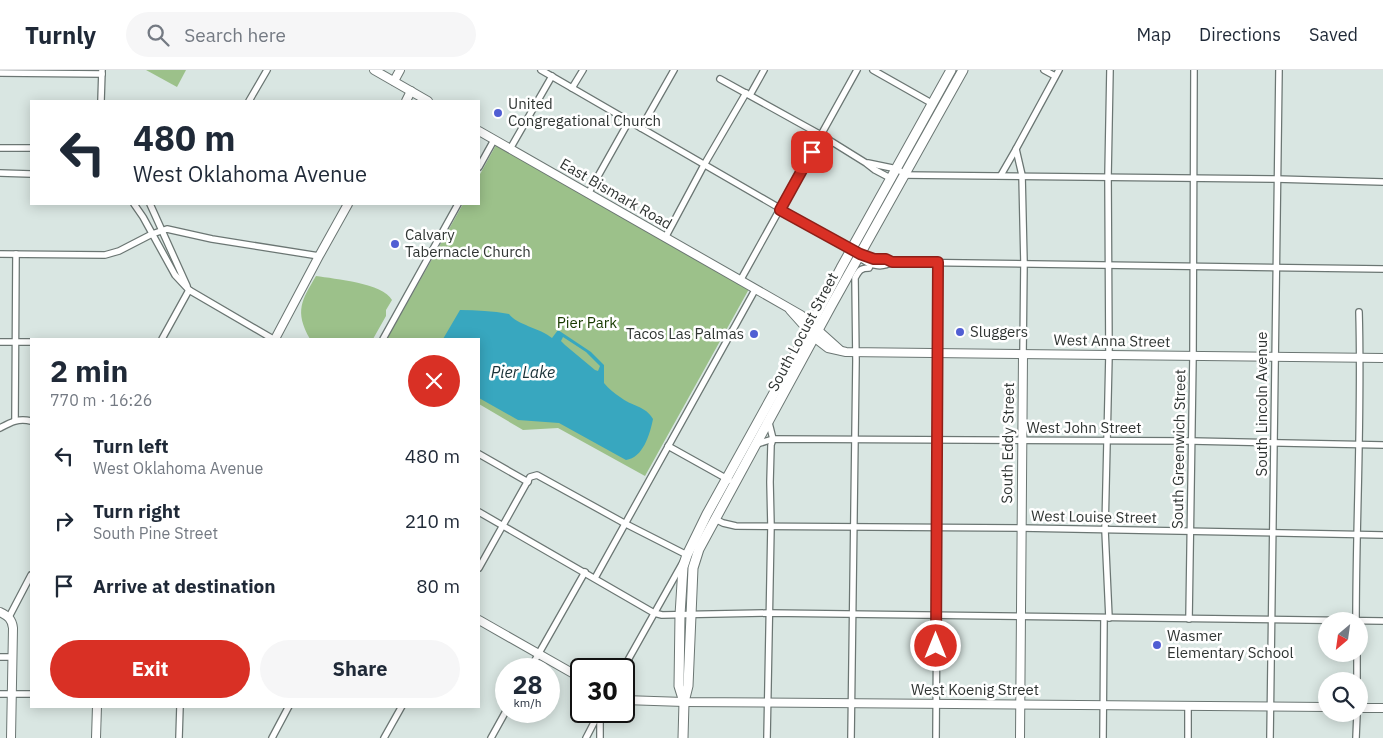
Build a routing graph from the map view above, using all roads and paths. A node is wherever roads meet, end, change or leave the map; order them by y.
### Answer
1 (267, 70) edge
2 (374, 70) edge
3 (400, 70) edge
4 (541, 70) edge
5 (583, 70) edge
6 (674, 70) edge
7 (764, 70) edge
8 (857, 70) edge
9 (873, 70) edge
10 (951, 70) edge
11 (963, 70) edge
12 (1044, 70) edge
13 (1059, 70) edge
14 (1110, 70) edge
15 (1194, 70) edge
16 (1279, 70) edge
17 (102, 72) edge
18 (0, 73) edge
19 (552, 76) junction
20 (1055, 76) junction
21 (720, 78) dead end
22 (394, 81) junction
23 (572, 88) junction
24 (411, 91) junction
25 (748, 94) junction
26 (101, 100) edge
27 (250, 100) edge
28 (406, 100) edge
29 (426, 100) edge
30 (933, 104) junction
31 (629, 121) junction
32 (642, 128) junction
33 (480, 132) edge
34 (821, 136) junction
35 (494, 140) junction
36 (0, 148) edge
37 (30, 148) edge
38 (510, 149) junction
39 (1016, 149) junction
40 (866, 163) junction
41 (704, 164) junction
42 (480, 165) edge
43 (901, 172) junction
44 (0, 173) edge
45 (30, 174) edge
46 (1001, 174) junction
47 (1022, 175) junction
48 (1108, 176) junction
49 (1194, 177) junction
50 (891, 179) junction
51 (1276, 179) junction
52 (1383, 182) edge
53 (588, 194) junction
54 (135, 205) edge
55 (150, 205) edge
56 (347, 205) edge
57 (457, 205) edge
58 (780, 210) junction
59 (162, 230) junction
60 (152, 234) junction
61 (665, 238) junction
62 (856, 252) junction
63 (0, 254) edge
64 (16, 254) junction
65 (318, 256) junction
66 (892, 262) junction
67 (938, 262) junction
68 (1024, 263) junction
69 (871, 264) junction
70 (1108, 264) junction
71 (1194, 266) junction
72 (1275, 267) junction
73 (1383, 269) edge
74 (740, 281) junction
75 (189, 290) junction
76 (755, 290) junction
77 (790, 310) joint
78 (1359, 312) dead end
79 (810, 327) junction
80 (817, 335) junction
81 (163, 338) edge
82 (272, 338) edge
83 (275, 338) edge
84 (384, 338) edge
85 (0, 342) edge
86 (17, 342) junction
87 (30, 342) edge
88 (856, 352) junction
89 (938, 352) junction
90 (1023, 354) junction
91 (1108, 354) junction
92 (1193, 356) junction
93 (1274, 357) junction
94 (1360, 358) junction
95 (1383, 358) edge
96 (15, 420) junction
97 (30, 421) edge
98 (769, 423) junction
99 (0, 428) edge
100 (773, 439) junction
101 (855, 440) junction
102 (937, 440) junction
103 (1022, 440) junction
104 (1107, 441) junction
105 (1192, 441) junction
106 (1274, 443) junction
107 (757, 444) junction
108 (1358, 445) junction
109 (1383, 445) edge
110 (668, 446) junction
111 (480, 455) edge
112 (731, 481) junction
113 (528, 482) junction
114 (480, 513) edge
115 (715, 519) junction
116 (624, 523) junction
117 (502, 526) junction
118 (770, 526) junction
119 (853, 527) junction
120 (936, 528) junction
121 (1021, 528) junction
122 (1105, 530) junction
123 (1190, 532) junction
124 (1274, 533) junction
125 (1356, 534) junction
126 (1383, 535) edge
127 (687, 555) junction
128 (480, 566) edge
129 (585, 572) junction
130 (30, 577) edge
131 (595, 578) junction
132 (0, 612) edge
133 (1356, 612) edge
134 (654, 613) junction
135 (769, 613) junction
136 (691, 614) junction
137 (852, 614) junction
138 (680, 615) junction
139 (936, 616) junction
140 (9, 617) junction
141 (1020, 617) junction
142 (1106, 618) junction
143 (1189, 619) junction
144 (1273, 620) junction
145 (1383, 620) edge
146 (480, 621) edge
147 (1318, 621) edge
148 (1368, 621) edge
149 (538, 653) junction
150 (0, 657) edge
151 (12, 657) junction
152 (536, 658) edge
153 (629, 658) edge
154 (570, 672) edge
155 (0, 694) edge
156 (12, 694) junction
157 (30, 694) edge
158 (635, 700) edge
159 (684, 702) junction
160 (768, 703) junction
161 (851, 704) junction
162 (935, 704) junction
163 (1020, 704) junction
164 (1104, 705) junction
165 (1188, 706) junction
166 (1271, 706) junction
167 (1318, 707) edge
168 (97, 708) edge
169 (180, 708) edge
170 (288, 708) edge
171 (401, 708) edge
172 (1368, 708) edge
173 (1383, 708) edge
174 (1357, 722) edge
175 (499, 723) edge
176 (594, 723) edge
177 (600, 723) edge
178 (11, 738) edge
179 (96, 738) edge
180 (179, 738) edge
181 (272, 738) edge
182 (385, 738) edge
183 (491, 738) edge
184 (586, 738) edge
185 (600, 738) edge
186 (684, 738) edge
187 (767, 738) edge
188 (851, 738) edge
189 (936, 738) edge
190 (1020, 738) edge
191 (1104, 738) edge
192 (1188, 738) edge
193 (1270, 738) edge
194 (1356, 738) edge

1 - 27 street
2 - 22 street
3 - 22 street
4 - 19 street
5 - 23 street
6 - 32 street
7 - 25 street
8 - 34 street
9 - 30 street
10 - 30 main road, South Locust Street
11 - 43 main road, South Locust Street
12 - 20 street
13 - 20 street
14 - 48 street
15 - 49 street, South Greenwich Street
16 - 51 street, South Lincoln Avenue
17 - 18 street
17 - 26 street
19 - 23 street
19 - 38 street
20 - 39 street
21 - 25 street
22 - 24 street
23 - 31 street
24 - 28 street
24 - 29 street
25 - 34 street
25 - 41 street
30 - 43 main road, South Locust Street
31 - 32 street
31 - 53 street
32 - 41 street
33 - 35 street, East Bismark Road
34 - 40 street
34 - 58 street
35 - 38 street, East Bismark Road
35 - 42 street
36 - 37 street
38 - 53 street, East Bismark Road
39 - 46 street
39 - 47 street, South Eddy Street
40 - 43 street
40 - 50 street
41 - 58 street
41 - 61 street
43 - 46 street
43 - 50 main road, South Locust Street
43 - 62 main road, South Locust Street
44 - 45 street
46 - 47 street
47 - 48 street
47 - 68 street, South Eddy Street
48 - 49 street
48 - 70 street
49 - 51 street
49 - 71 street, South Greenwich Street
50 - 62 main road, South Locust Street
51 - 52 street
51 - 72 street, South Lincoln Avenue
53 - 61 street, East Bismark Road
54 - 60 street
55 - 59 street
56 - 65 street
57 - 84 street
58 - 62 street
58 - 74 street
59 - 60 street
59 - 65 street
59 - 75 street
60 - 64 street
60 - 75 street
61 - 74 street, East Bismark Road
62 - 66 street
62 - 69 street
62 - 79 main road, South Locust Street
62 - 80 main road, South Locust Street
63 - 64 street
64 - 86 street
65 - 83 street
66 - 67 street
66 - 69 street
67 - 68 street
67 - 89 street
68 - 70 street
68 - 90 street, South Eddy Street
69 - 88 street
70 - 71 street
70 - 91 street
71 - 72 street
71 - 92 street, South Greenwich Street
72 - 73 street
72 - 93 street, South Lincoln Avenue
74 - 76 street, East Bismark Road
75 - 81 street
75 - 82 street
76 - 77 street, East Bismark Road
76 - 110 street
77 - 79 street, West Anna Street
78 - 94 street
79 - 80 street, West Anna Street
79 - 112 main road, South Locust Street
80 - 88 street, West Anna Street
80 - 98 main road, South Locust Street
85 - 86 street
86 - 87 street
86 - 96 street
88 - 89 street, West Anna Street
88 - 101 street
89 - 90 street, West Anna Street
89 - 102 street
90 - 91 street, West Anna Street
90 - 103 street, South Eddy Street
91 - 92 street, West Anna Street
91 - 104 street
92 - 93 street, West Anna Street
92 - 105 street, South Greenwich Street
93 - 94 street, West Anna Street
93 - 106 street, South Lincoln Avenue
94 - 95 street, West Anna Street
94 - 108 street
96 - 97 street
96 - 99 street
98 - 100 street
98 - 107 main road, South Locust Street
100 - 101 street, West John Street
100 - 107 street, West John Street
100 - 118 street
101 - 102 street, West John Street
101 - 119 street
102 - 103 street, West John Street
102 - 120 street
103 - 104 street, West John Street
103 - 121 street, South Eddy Street
104 - 105 street, West John Street
104 - 122 street
105 - 106 street, West John Street
105 - 123 street, South Greenwich Street
106 - 108 street, West John Street
106 - 124 street, South Lincoln Avenue
107 - 112 main road, South Locust Street
108 - 109 street, West John Street
108 - 125 street
110 - 112 street
110 - 116 street
111 - 113 street
112 - 115 main road, South Locust Street
112 - 127 main road, South Locust Street
113 - 116 street
113 - 117 street
114 - 117 street
115 - 118 street, West Louise Street
115 - 136 main road, South Locust Street
116 - 127 street
116 - 131 street
117 - 128 street
117 - 129 street
118 - 119 street, West Louise Street
118 - 135 street
119 - 120 street, West Louise Street
119 - 137 street
120 - 121 street, West Louise Street
120 - 139 street
121 - 122 street, West Louise Street
121 - 141 street, South Eddy Street
122 - 123 street, West Louise Street
122 - 142 street
123 - 124 street, West Louise Street
123 - 143 street, South Greenwich Street
124 - 125 street, West Louise Street
124 - 144 street, South Lincoln Avenue
125 - 126 street, West Louise Street
125 - 133 street
127 - 134 street
127 - 138 main road, South Locust Street
129 - 131 street
129 - 149 street
130 - 140 street
131 - 134 street
132 - 140 street
134 - 138 street
134 - 153 street
135 - 136 street
135 - 137 street
135 - 160 street
136 - 138 street
136 - 159 main road, South Locust Street
137 - 139 street
137 - 161 street
138 - 159 main road, South Locust Street
139 - 141 street
139 - 162 street
140 - 151 street
141 - 142 street
141 - 163 street, South Eddy Street
142 - 143 street
142 - 164 street
143 - 144 street
144 - 147 street
144 - 166 street, South Lincoln Avenue
145 - 148 street
146 - 149 street
149 - 152 street
149 - 154 street
150 - 151 street
151 - 156 street
155 - 156 street
156 - 157 street
156 - 178 street
158 - 159 street, West Koenig Street
159 - 160 street, West Koenig Street
159 - 186 main road
160 - 161 street, West Koenig Street
160 - 187 street
161 - 162 street, West Koenig Street
161 - 188 street
162 - 163 street, West Koenig Street
162 - 189 street
163 - 164 street, West Koenig Street
163 - 190 street, South Eddy Street
164 - 165 street, West Koenig Street
164 - 191 street
165 - 166 street, West Koenig Street
165 - 192 street
166 - 167 street, West Koenig Street
166 - 193 street, South Lincoln Avenue
168 - 179 street
169 - 180 street
170 - 181 street
171 - 182 street
172 - 173 street
174 - 194 street
175 - 183 street
176 - 184 street
177 - 185 street

